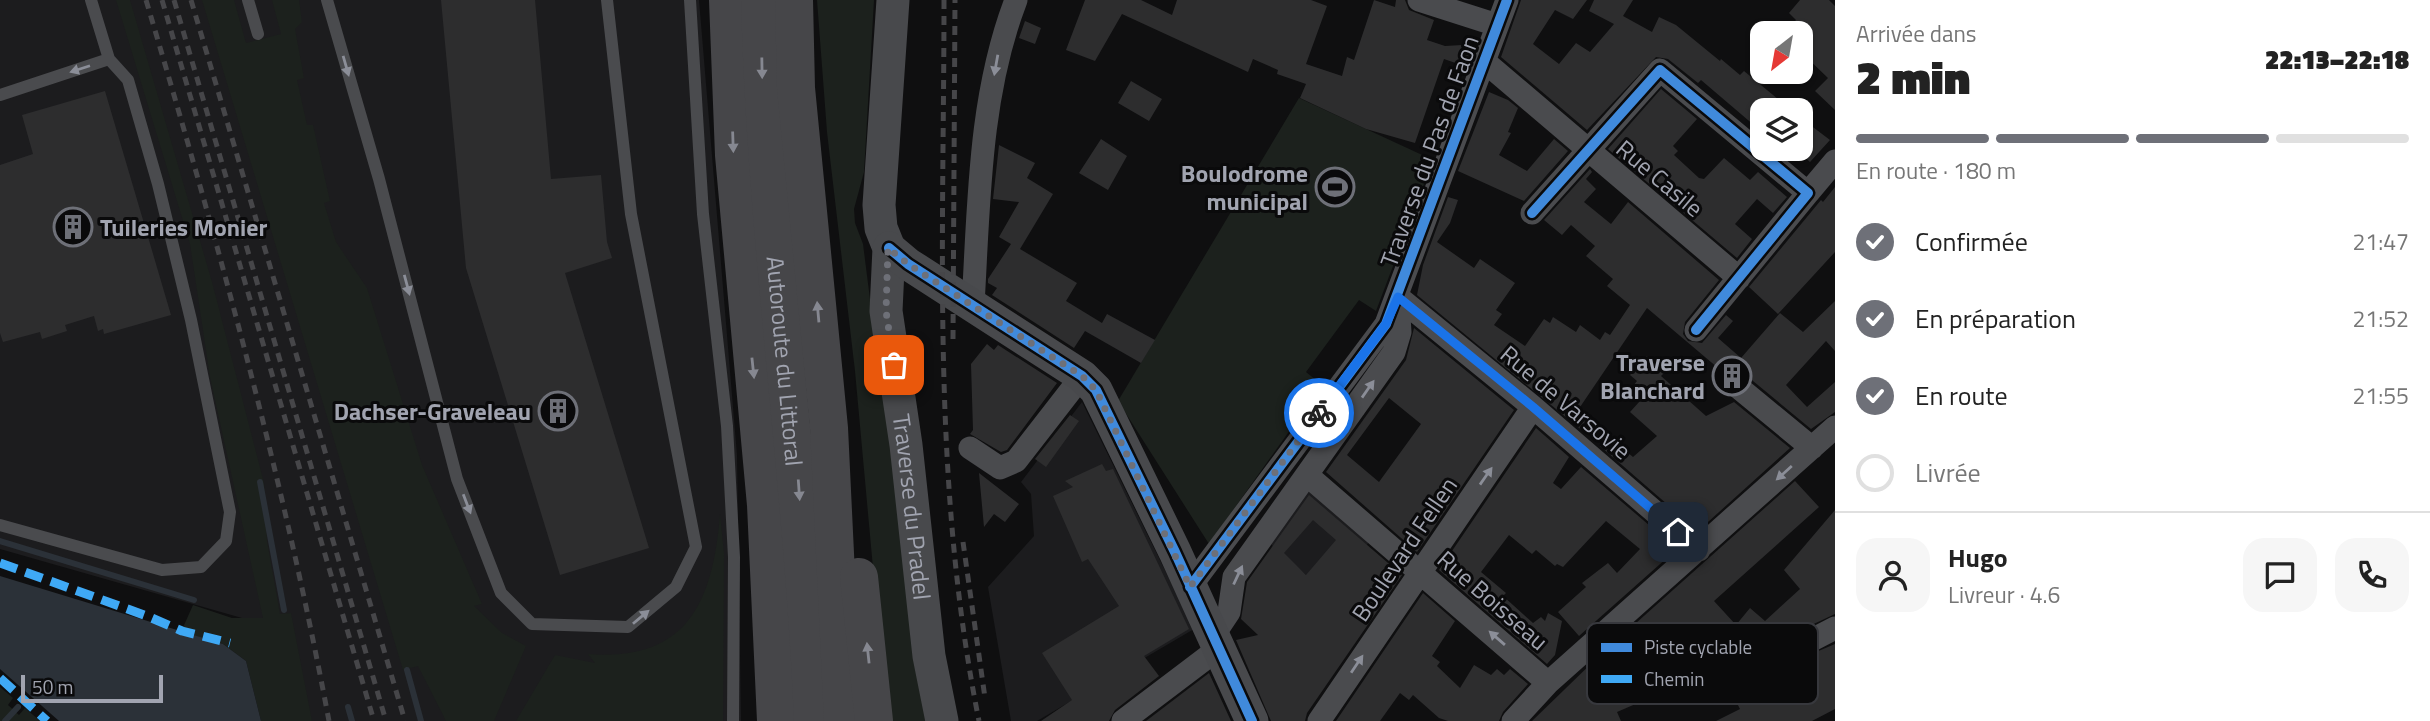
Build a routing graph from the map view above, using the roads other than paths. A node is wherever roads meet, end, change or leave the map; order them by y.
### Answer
1 (92, 0) edge
2 (248, 0) edge
3 (327, 0) edge
4 (607, 0) edge
5 (690, 0) edge
6 (728, 0) edge
7 (760, 0) edge
8 (793, 0) edge
9 (893, 0) edge
10 (1016, 0) edge
11 (1419, 0) edge
12 (1507, 0) edge
13 (1497, 25) junction
14 (258, 34) dead end
15 (109, 59) junction
16 (1485, 62) junction
17 (0, 94) edge
18 (1586, 150) junction
19 (1835, 161) edge
20 (1808, 193) junction
21 (1532, 213) dead end
22 (888, 248) junction
23 (1739, 278) junction
24 (1398, 297) junction
25 (973, 305) junction
26 (1696, 330) dead end
27 (1082, 376) junction
28 (1727, 378) dead end
29 (1533, 407) junction
30 (1835, 427) edge
31 (829, 428) junction
32 (970, 448) dead end
33 (1812, 448) junction
34 (1307, 475) junction
35 (766, 505) junction
36 (0, 525) edge
37 (1699, 550) junction
38 (1420, 572) junction
39 (1190, 587) junction
40 (1616, 623) edge
41 (1835, 628) edge
42 (1818, 638) edge
43 (1215, 643) junction
44 (1587, 649) edge
45 (1548, 683) junction
46 (733, 721) edge
47 (756, 721) edge
48 (776, 721) edge
49 (813, 721) edge
50 (843, 721) edge
51 (874, 721) edge
52 (942, 721) edge
53 (1123, 721) edge
54 (1252, 721) edge
55 (1319, 721) edge
56 (1513, 721) edge

1 - 15 lane
2 - 14 lane
3 -> 4 lane
5 - 46 lane
6 -> 35 highway
7 -> 49 highway, Autoroute du Littoral
31 -> 8 highway, Autoroute du Littoral
9 - 22 main road, Traverse du Pradel
10 -> 25 street
11 - 13 street
12 - 13 street, Traverse du Pas de Faon
13 - 16 street, Traverse du Pas de Faon
15 -> 17 lane
15 - 36 lane
16 - 18 street, Rue Casile
16 - 24 street, Traverse du Pas de Faon
18 - 20 street
18 - 21 street
18 - 23 street, Rue Casile
19 - 20 street
20 - 23 street
22 - 25 main road
22 - 52 main road, Traverse du Pradel
23 - 26 street
24 - 29 street, Rue de Varsovie
34 -> 24 street, Traverse du Pas de Faon
24 - 39 street, Traverse du Pas de Faon
25 - 27 main road
27 - 32 street
27 - 39 main road
28 - 33 street
29 - 37 street, Rue de Varsovie
38 -> 29 street, Boulevard Fellen
30 - 33 street
31 - 50 highway, Autoroute du Littoral
51 -> 31 highway
33 -> 37 street
34 - 38 street, Rue Boisseau
43 -> 34 street, Traverse du Pas de Faon
35 - 47 highway
35 - 48 highway
37 - 40 street
45 -> 38 street, Rue Boisseau
55 -> 38 street, Boulevard Fellen
39 - 43 main road
41 - 42 street
43 - 53 street
43 - 54 main road
44 - 45 street
45 - 56 street

